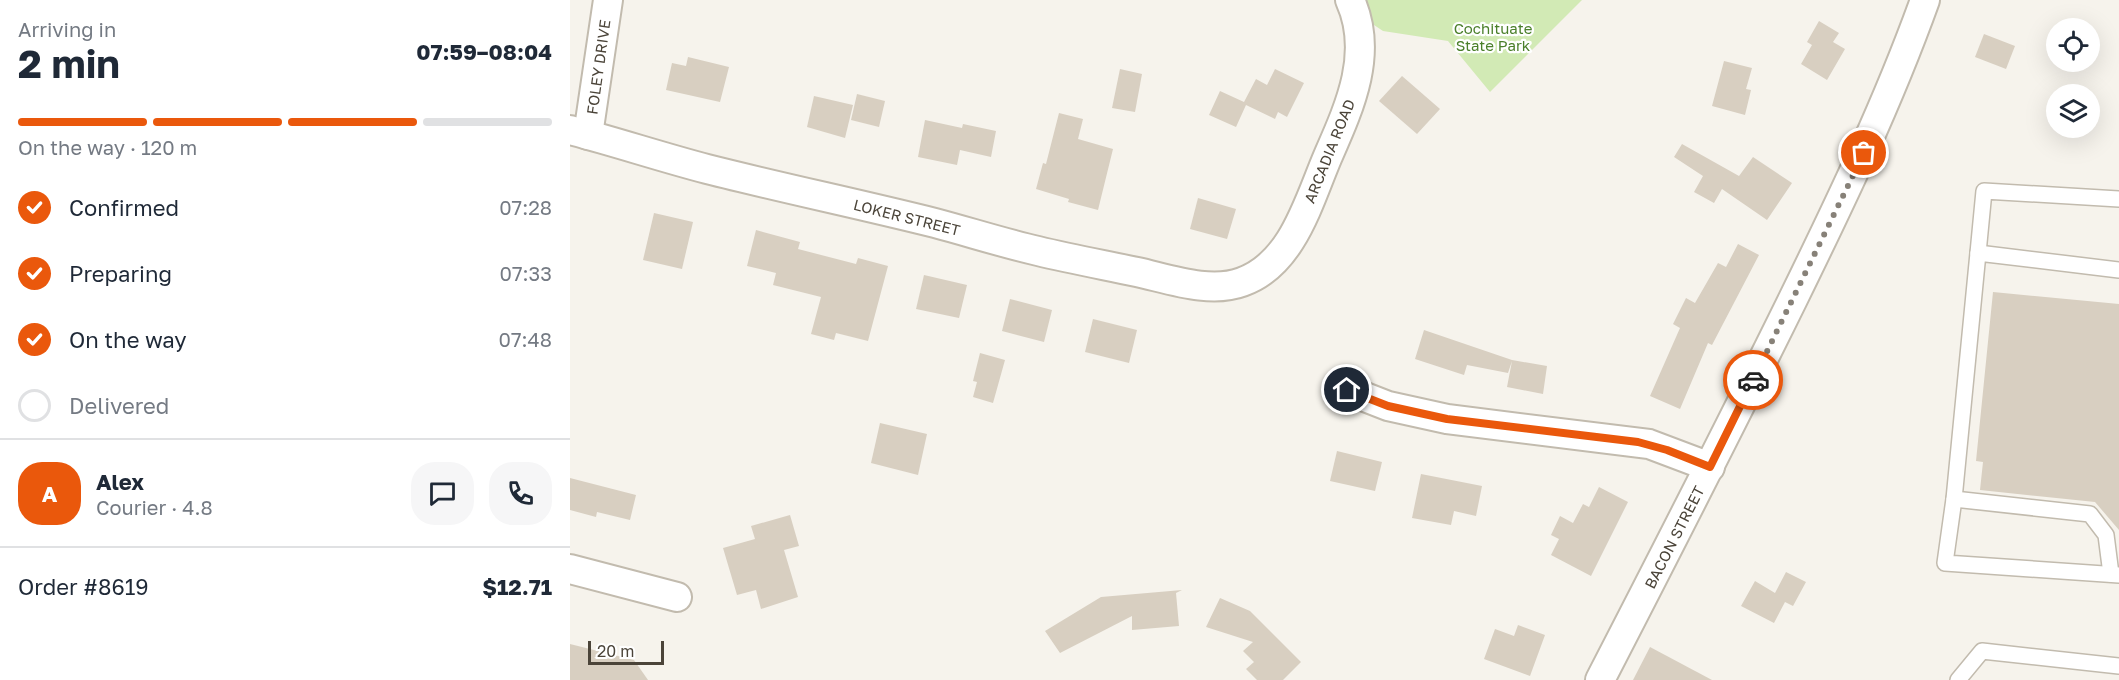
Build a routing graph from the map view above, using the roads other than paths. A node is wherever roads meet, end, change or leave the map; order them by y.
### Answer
1 (608, 0) edge
2 (1350, 0) edge
3 (1925, 0) edge
4 (579, 132) edge
5 (2119, 198) edge
6 (1978, 253) junction
7 (2119, 270) edge
8 (1246, 281) joint
9 (1347, 390) dead end
10 (1710, 467) junction
11 (1954, 499) junction
12 (570, 569) edge
13 (2115, 575) edge
14 (677, 597) dead end
15 (2119, 666) edge
16 (1600, 680) edge
17 (1958, 680) edge

1 - 4 street, FOLEY DRIVE
2 - 8 street, ARCADIA ROAD
3 - 10 street, BACON STREET
4 - 8 street, LOKER STREET
5 - 6 lane
6 - 7 lane
6 - 11 lane
9 - 10 street
10 - 16 street, BACON STREET
11 - 13 lane
11 - 13 lane
12 - 14 street
15 - 17 lane

